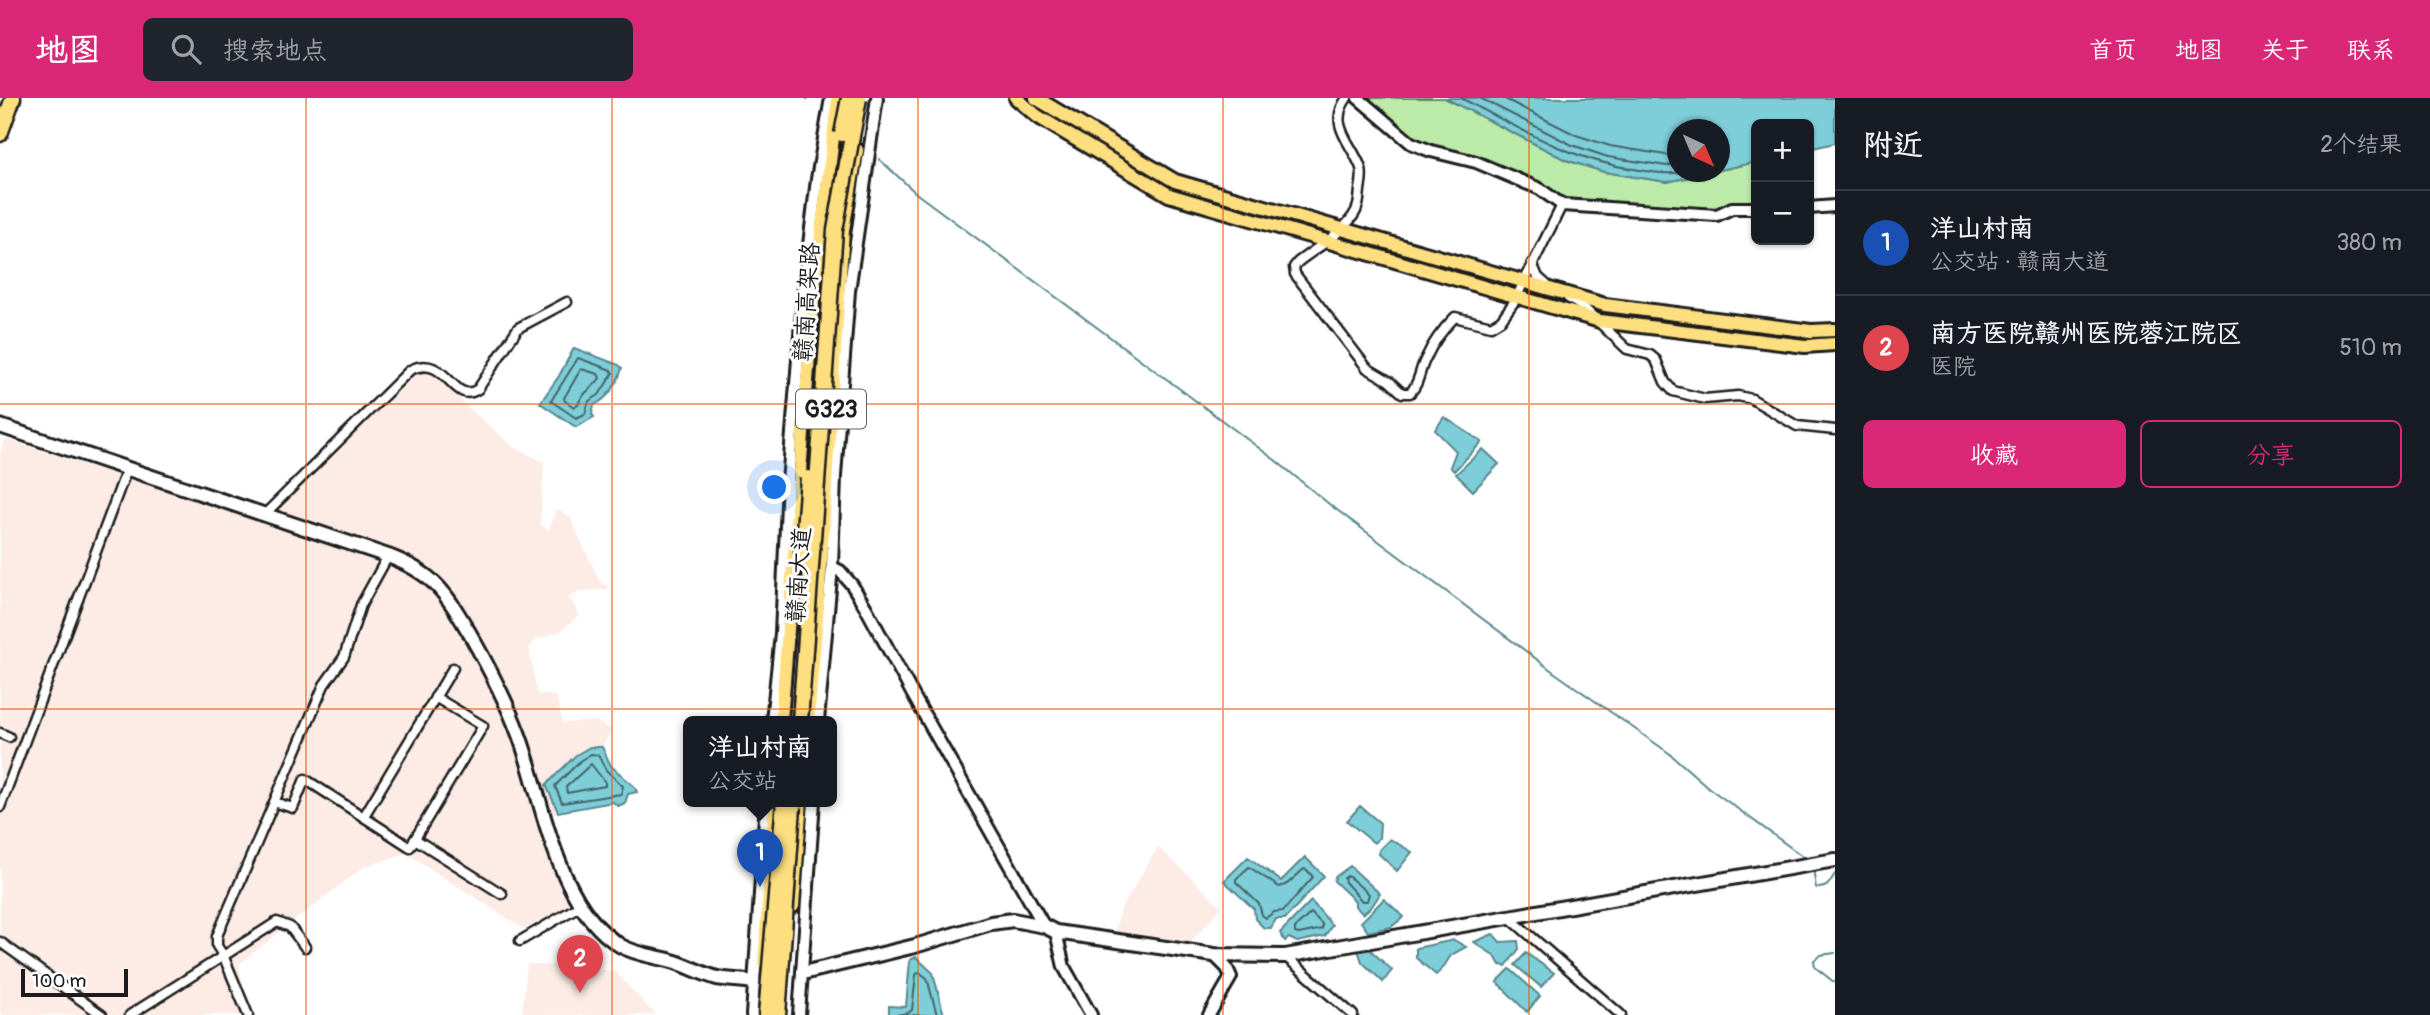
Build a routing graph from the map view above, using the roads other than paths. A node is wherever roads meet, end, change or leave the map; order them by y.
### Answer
1 (4, 98) edge
2 (13, 98) edge
3 (831, 98) edge
4 (838, 98) edge
5 (849, 98) edge
6 (859, 98) edge
7 (866, 98) edge
8 (877, 98) edge
9 (1016, 98) edge
10 (1037, 98) edge
11 (1348, 98) edge
12 (1358, 98) edge
13 (0, 109) edge
14 (0, 134) edge
15 (1562, 205) junction
16 (1835, 206) edge
17 (1751, 208) edge
18 (1814, 208) edge
19 (1341, 229) junction
20 (1325, 240) junction
21 (1532, 263) junction
22 (1523, 281) junction
23 (1554, 290) junction
24 (1517, 296) junction
25 (567, 302) dead end
26 (1597, 320) junction
27 (1835, 330) edge
28 (1835, 344) edge
29 (0, 425) edge
30 (1835, 430) edge
31 (127, 468) junction
32 (265, 514) junction
33 (388, 555) junction
34 (831, 567) junction
35 (789, 617) junction
36 (817, 618) junction
37 (453, 668) dead end
38 (784, 694) junction
39 (810, 695) junction
40 (435, 696) junction
41 (773, 716) edge
42 (782, 716) edge
43 (791, 716) edge
44 (800, 716) edge
45 (808, 716) edge
46 (818, 716) edge
47 (274, 802) junction
48 (0, 807) edge
49 (766, 807) edge
50 (774, 807) edge
51 (783, 807) edge
52 (794, 807) edge
53 (801, 807) edge
54 (814, 807) edge
55 (364, 816) junction
56 (415, 839) junction
57 (1833, 861) edge
58 (502, 894) dead end
59 (581, 905) junction
60 (1510, 918) junction
61 (1050, 929) junction
62 (520, 941) dead end
63 (0, 942) edge
64 (305, 947) dead end
65 (223, 955) junction
66 (1214, 955) junction
67 (1285, 956) junction
68 (803, 973) junction
69 (758, 984) junction
70 (786, 987) junction
71 (102, 1015) edge
72 (130, 1015) edge
73 (248, 1015) edge
74 (752, 1015) edge
75 (760, 1015) edge
76 (766, 1015) edge
77 (778, 1015) edge
78 (785, 1015) edge
79 (799, 1015) edge
80 (1091, 1015) edge
81 (1209, 1015) edge
82 (1353, 1015) edge
83 (1621, 1015) edge

1 - 13 highway
2 - 14 highway
3 - 41 street
4 - 35 main road, 赣南大道 / G323
5 - 43 highway, 赣南高架路, bridge
6 - 44 highway, 赣南高架路, bridge
7 - 36 main road, 赣南大道 / G323
8 - 34 street
9 - 20 main road
10 - 19 main road
11 - 19 street
12 - 15 street
15 - 17 street
15 - 21 street
16 - 18 street
19 - 20 street
19 - 22 main road
20 - 24 main road
20 - 24 street
21 - 22 street
21 - 23 street
22 - 23 main road
22 - 24 street
23 - 26 street
23 - 27 main road
24 - 26 main road
25 - 32 street
26 - 28 main road
26 - 30 street
29 - 31 main road
31 - 32 main road
31 - 48 street
32 - 33 main road
33 - 47 street
33 - 59 main road
34 - 46 street
34 - 61 street
35 - 36 main road
35 - 38 main road, 赣南大道 / G323
36 - 39 main road, 赣南大道 / G323
37 - 40 street
38 - 39 main road
38 - 42 main road, 赣南大道 / G323
39 - 45 main road, 赣南大道 / G323
40 - 55 street
40 - 56 street
47 - 55 street
47 - 65 street
49 - 69 street
50 - 69 main road
51 - 76 highway, bridge
52 - 77 highway, bridge
53 - 70 main road
54 - 68 street
55 - 56 street
56 - 58 street
57 - 60 main road
59 - 62 street
59 - 69 main road
60 - 67 main road
60 - 83 street
61 - 66 main road
61 - 68 main road
61 - 80 street
63 - 71 street
64 - 65 street
65 - 72 street
65 - 73 street
66 - 67 main road
66 - 81 street
67 - 82 street
68 - 79 street
69 - 70 main road
69 - 74 street
69 - 75 main road
70 - 78 main road

